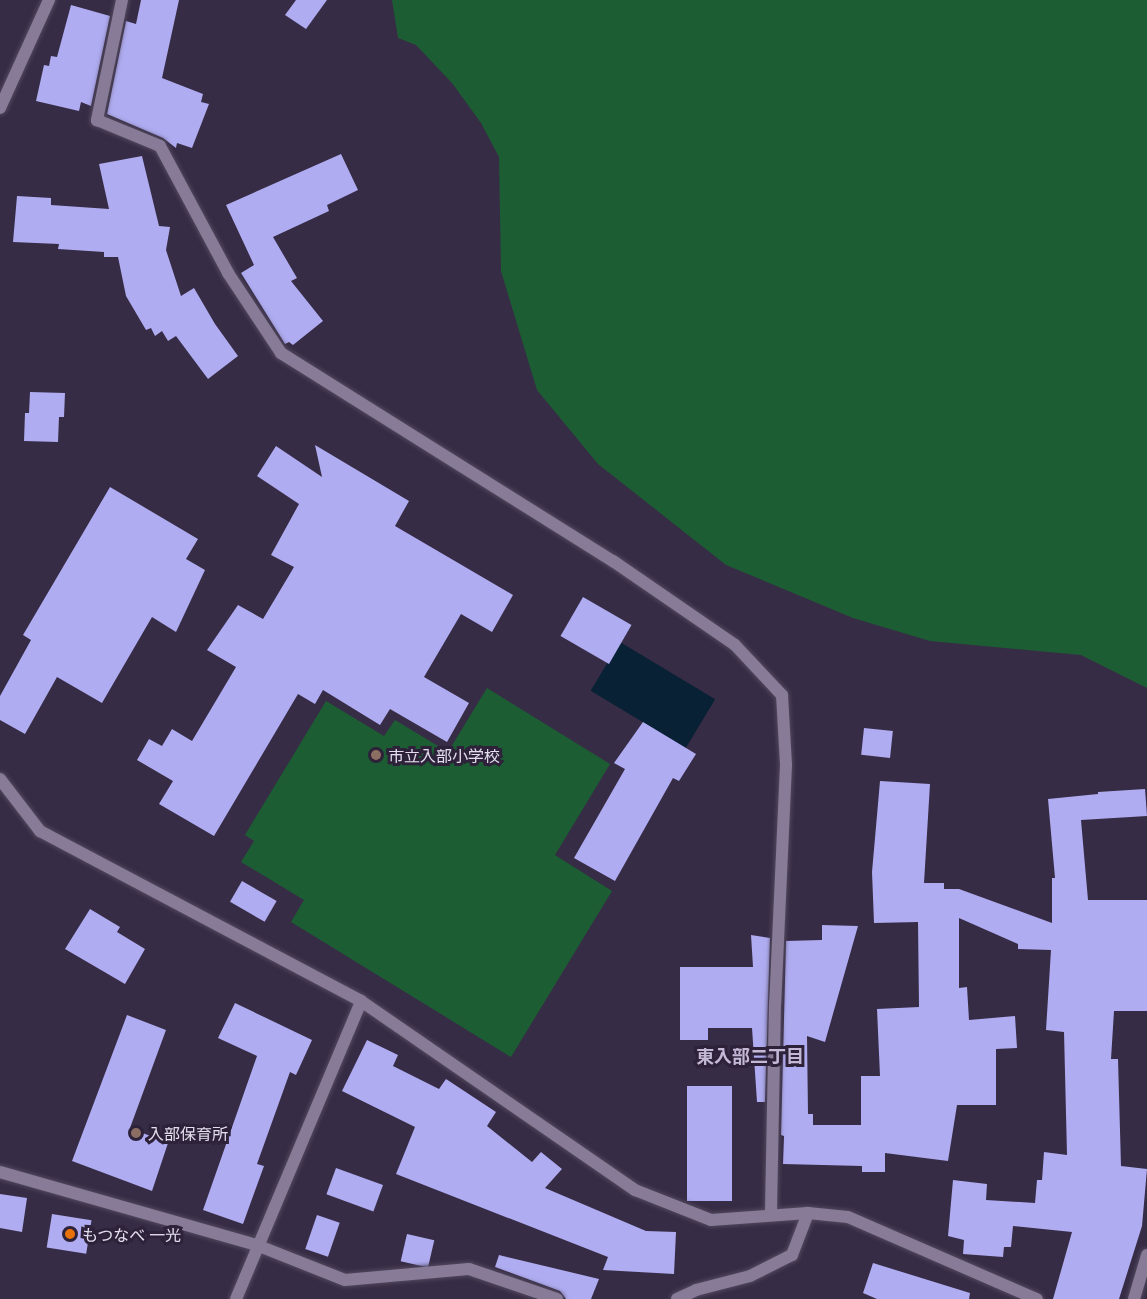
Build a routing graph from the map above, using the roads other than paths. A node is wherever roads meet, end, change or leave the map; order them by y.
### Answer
1 (49, 0) edge
2 (122, 0) edge
3 (0, 108) edge
4 (0, 779) edge
5 (361, 1001) junction
6 (0, 1172) edge
7 (808, 1213) junction
8 (771, 1215) junction
9 (258, 1246) junction
10 (1147, 1255) edge
11 (236, 1299) edge
12 (557, 1299) edge
13 (677, 1299) edge
14 (1037, 1299) edge
15 (1134, 1299) edge

1 - 3 street
2 - 8 street
4 - 5 street
5 - 8 street
5 - 9 street
6 - 9 street
7 - 8 street
7 - 13 street
7 - 14 street
9 - 11 street
9 - 12 street
10 - 15 street

